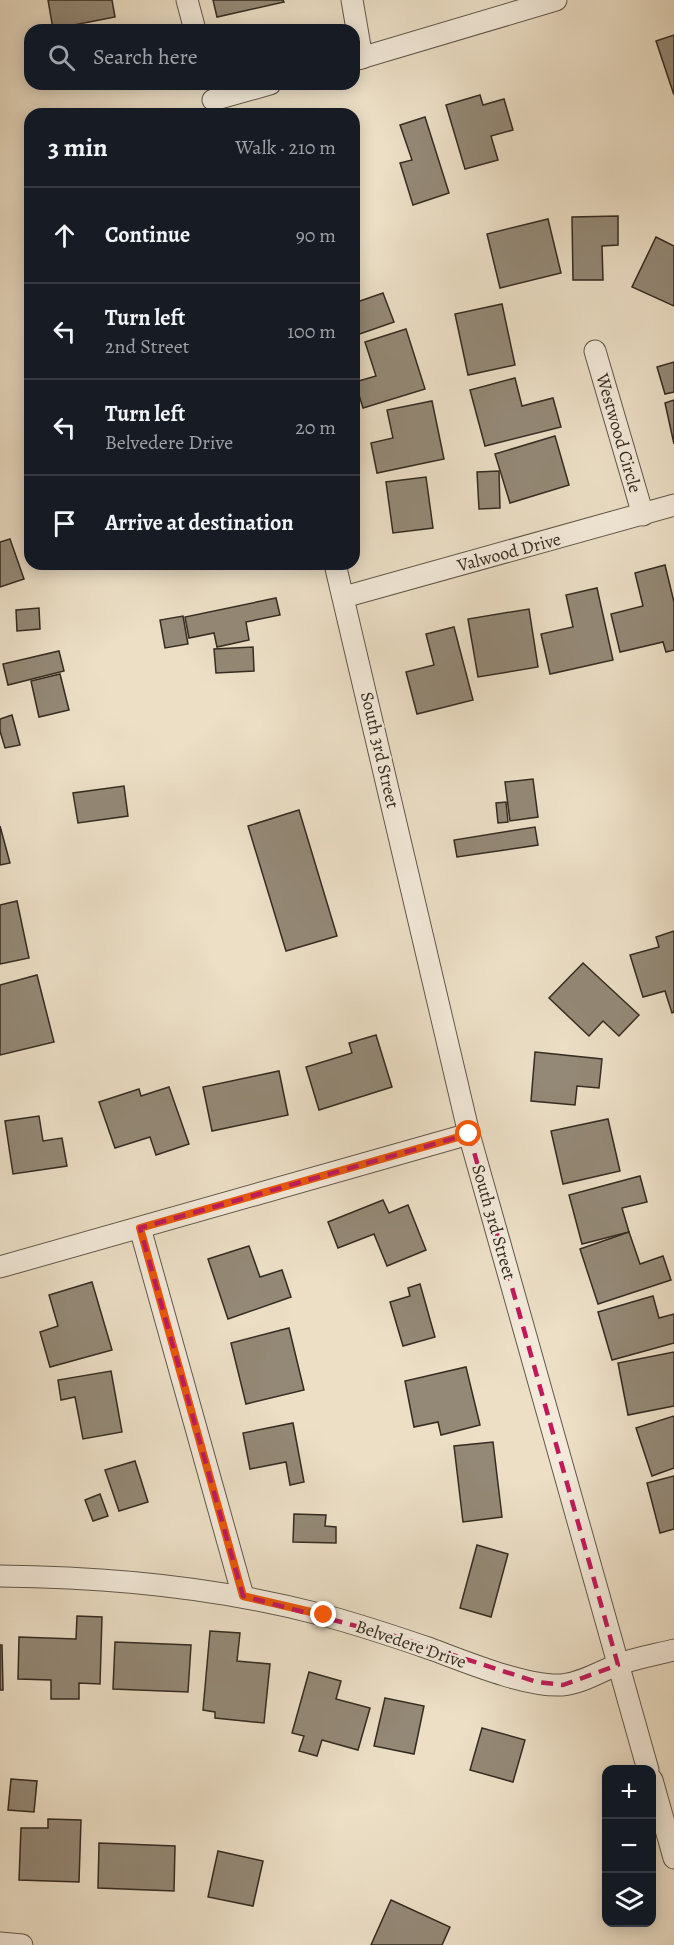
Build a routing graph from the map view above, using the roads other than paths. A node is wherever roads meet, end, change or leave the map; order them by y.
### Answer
1 (187, 0) edge
2 (352, 0) edge
3 (556, 0) edge
4 (523, 5) edge
5 (193, 24) edge
6 (354, 24) edge
7 (360, 58) edge
8 (247, 90) edge
9 (213, 99) edge
10 (595, 351) dead end
11 (674, 505) edge
12 (643, 514) junction
13 (337, 570) edge
14 (344, 597) junction
15 (469, 1134) junction
16 (140, 1228) junction
17 (1, 1263) edge
18 (0, 1576) edge
19 (243, 1596) junction
20 (674, 1650) edge
21 (618, 1665) junction
22 (647, 1765) edge
23 (656, 1797) edge
24 (674, 1858) edge
25 (0, 1943) edge
26 (22, 1945) edge

1 - 5 street
2 - 6 street
3 - 4 street
4 - 7 street
8 - 9 street
10 - 12 street, Westwood Circle
11 - 12 street, Valwood Drive
12 - 14 street, Valwood Drive
13 - 14 street, South 3rd Street
14 - 15 street, South 3rd Street
15 - 16 street
15 - 21 street, South 3rd Street
16 - 17 street
16 - 19 street
18 - 19 street, Belvedere Drive
19 - 21 street, Belvedere Drive
20 - 21 street, Belvedere Drive
21 - 22 street, South 3rd Street
23 - 24 street
25 - 26 street

